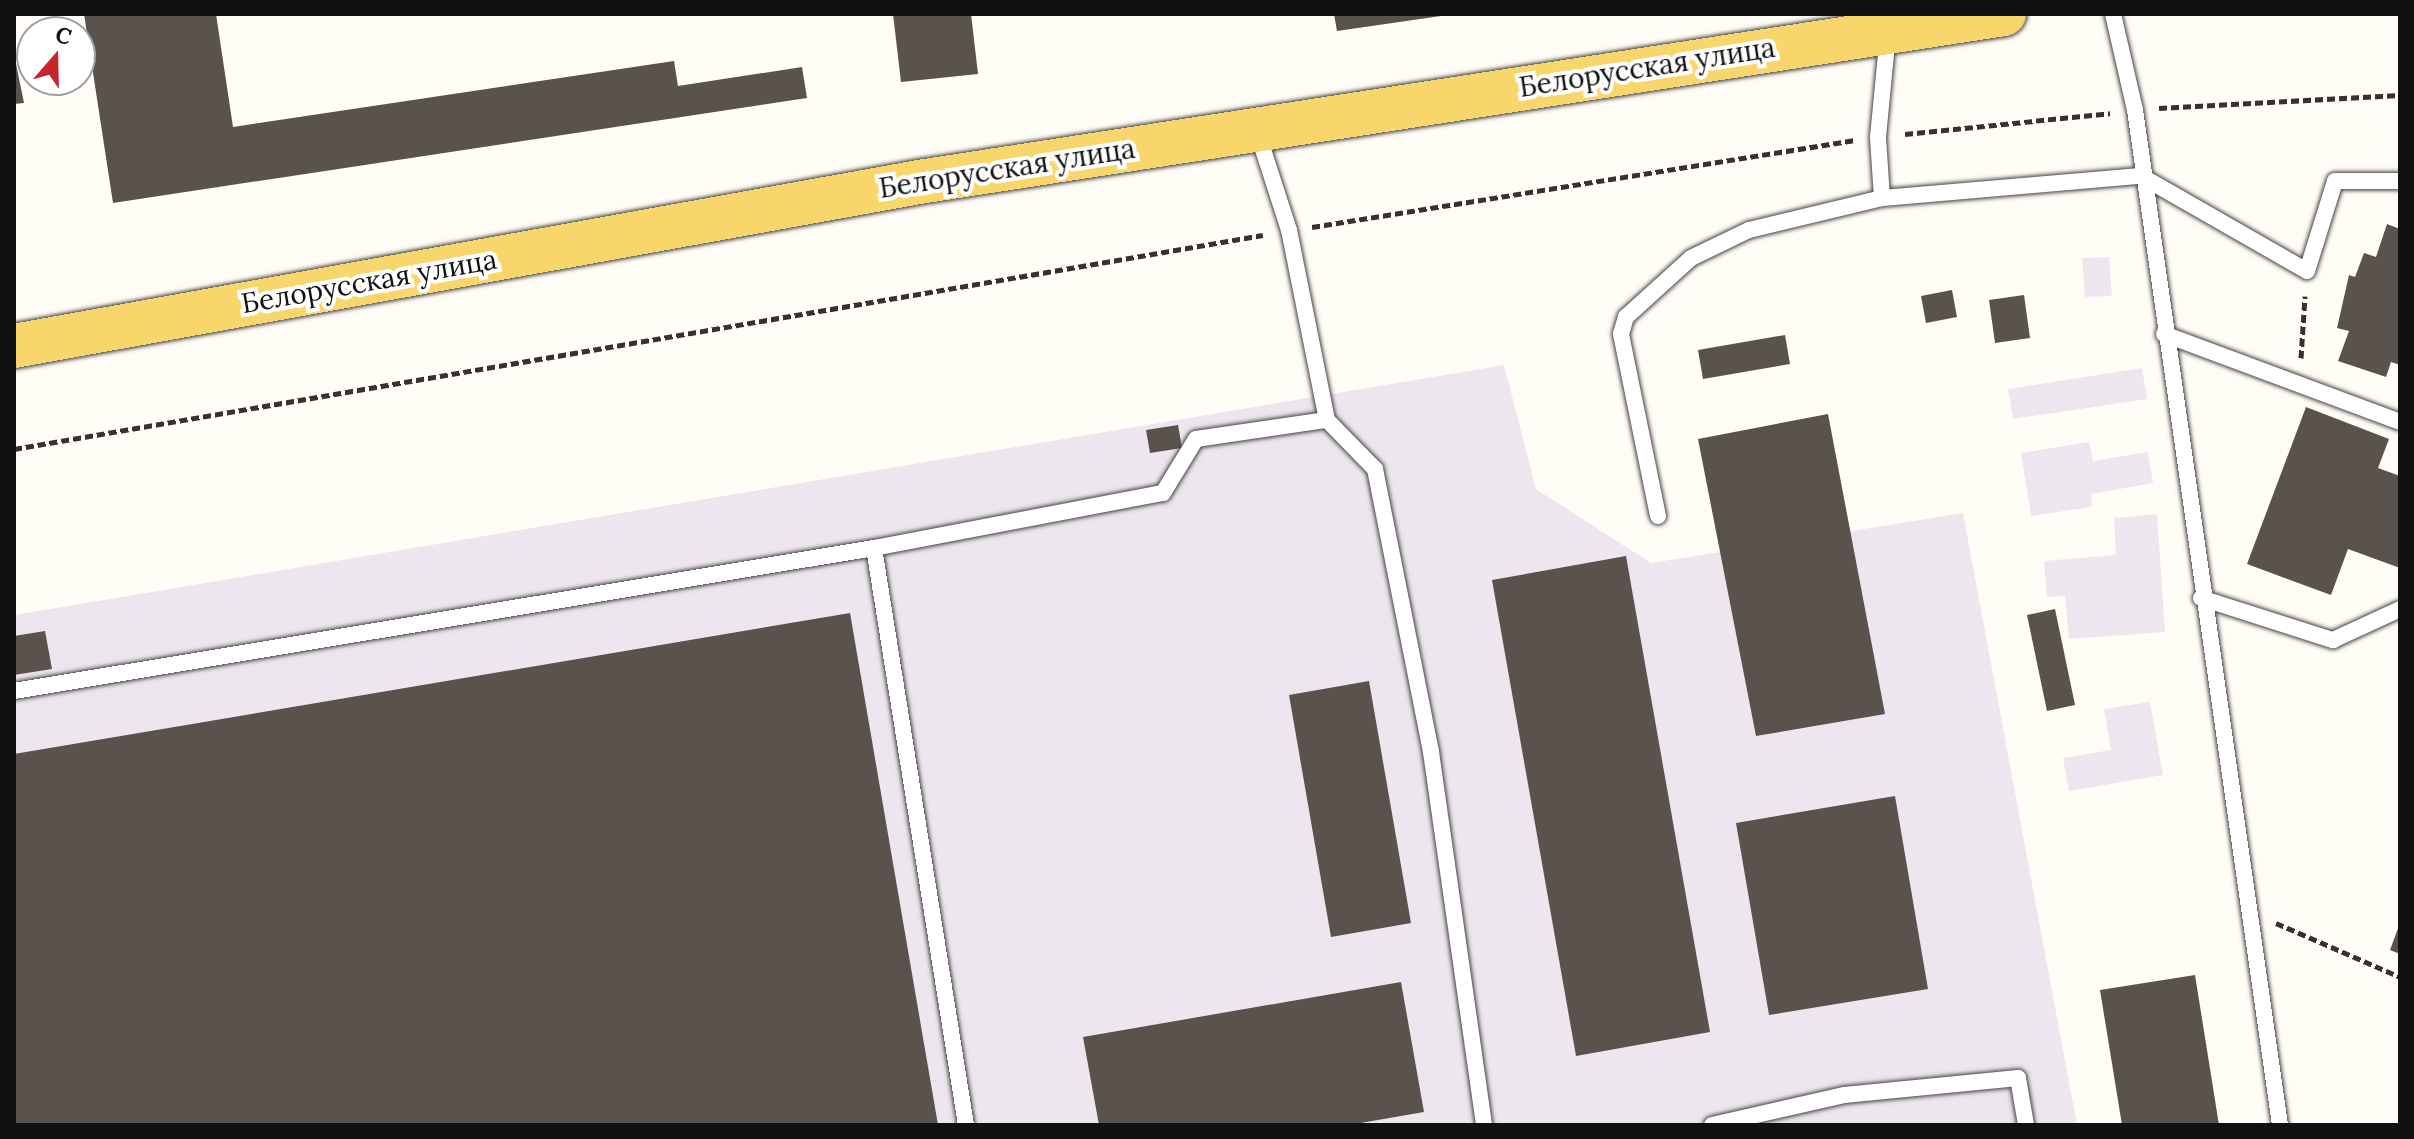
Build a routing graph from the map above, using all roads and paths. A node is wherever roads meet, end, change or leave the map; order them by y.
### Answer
1 (2004, 14) edge
2 (2113, 14) edge
3 (1889, 30) junction
4 (2400, 95) edge
5 (2135, 110) junction
6 (1256, 127) junction
7 (1878, 137) junction
8 (2141, 176) junction
9 (2400, 181) edge
10 (1882, 198) junction
11 (1289, 230) junction
12 (2307, 271) junction
13 (2164, 334) junction
14 (14, 346) edge
15 (2315, 365) dead end
16 (1327, 420) junction
17 (2400, 422) edge
18 (14, 449) edge
19 (1658, 516) dead end
20 (874, 548) junction
21 (2201, 598) junction
22 (2400, 609) edge
23 (14, 691) edge
24 (2245, 910) junction
25 (2400, 977) edge
26 (966, 1125) edge
27 (1484, 1125) edge
28 (1712, 1125) edge
29 (2026, 1125) edge
30 (2280, 1125) edge

1 - 3 main road, Белорусская улица
2 - 5 lane
3 - 6 main road, Белорусская улица
3 - 7 lane
4 - 5 path
5 - 7 path
5 - 8 lane
6 - 11 lane
6 - 14 main road, Белорусская улица
7 - 10 lane
7 - 11 path
8 - 10 lane
8 - 12 lane
8 - 13 lane
9 - 12 lane
10 - 19 lane
11 - 16 lane
11 - 18 path
12 - 15 path
13 - 17 lane
13 - 21 lane
16 - 20 lane
16 - 27 lane
20 - 23 lane
20 - 26 lane
21 - 22 lane
21 - 24 lane
24 - 25 path
24 - 30 lane
28 - 29 lane

